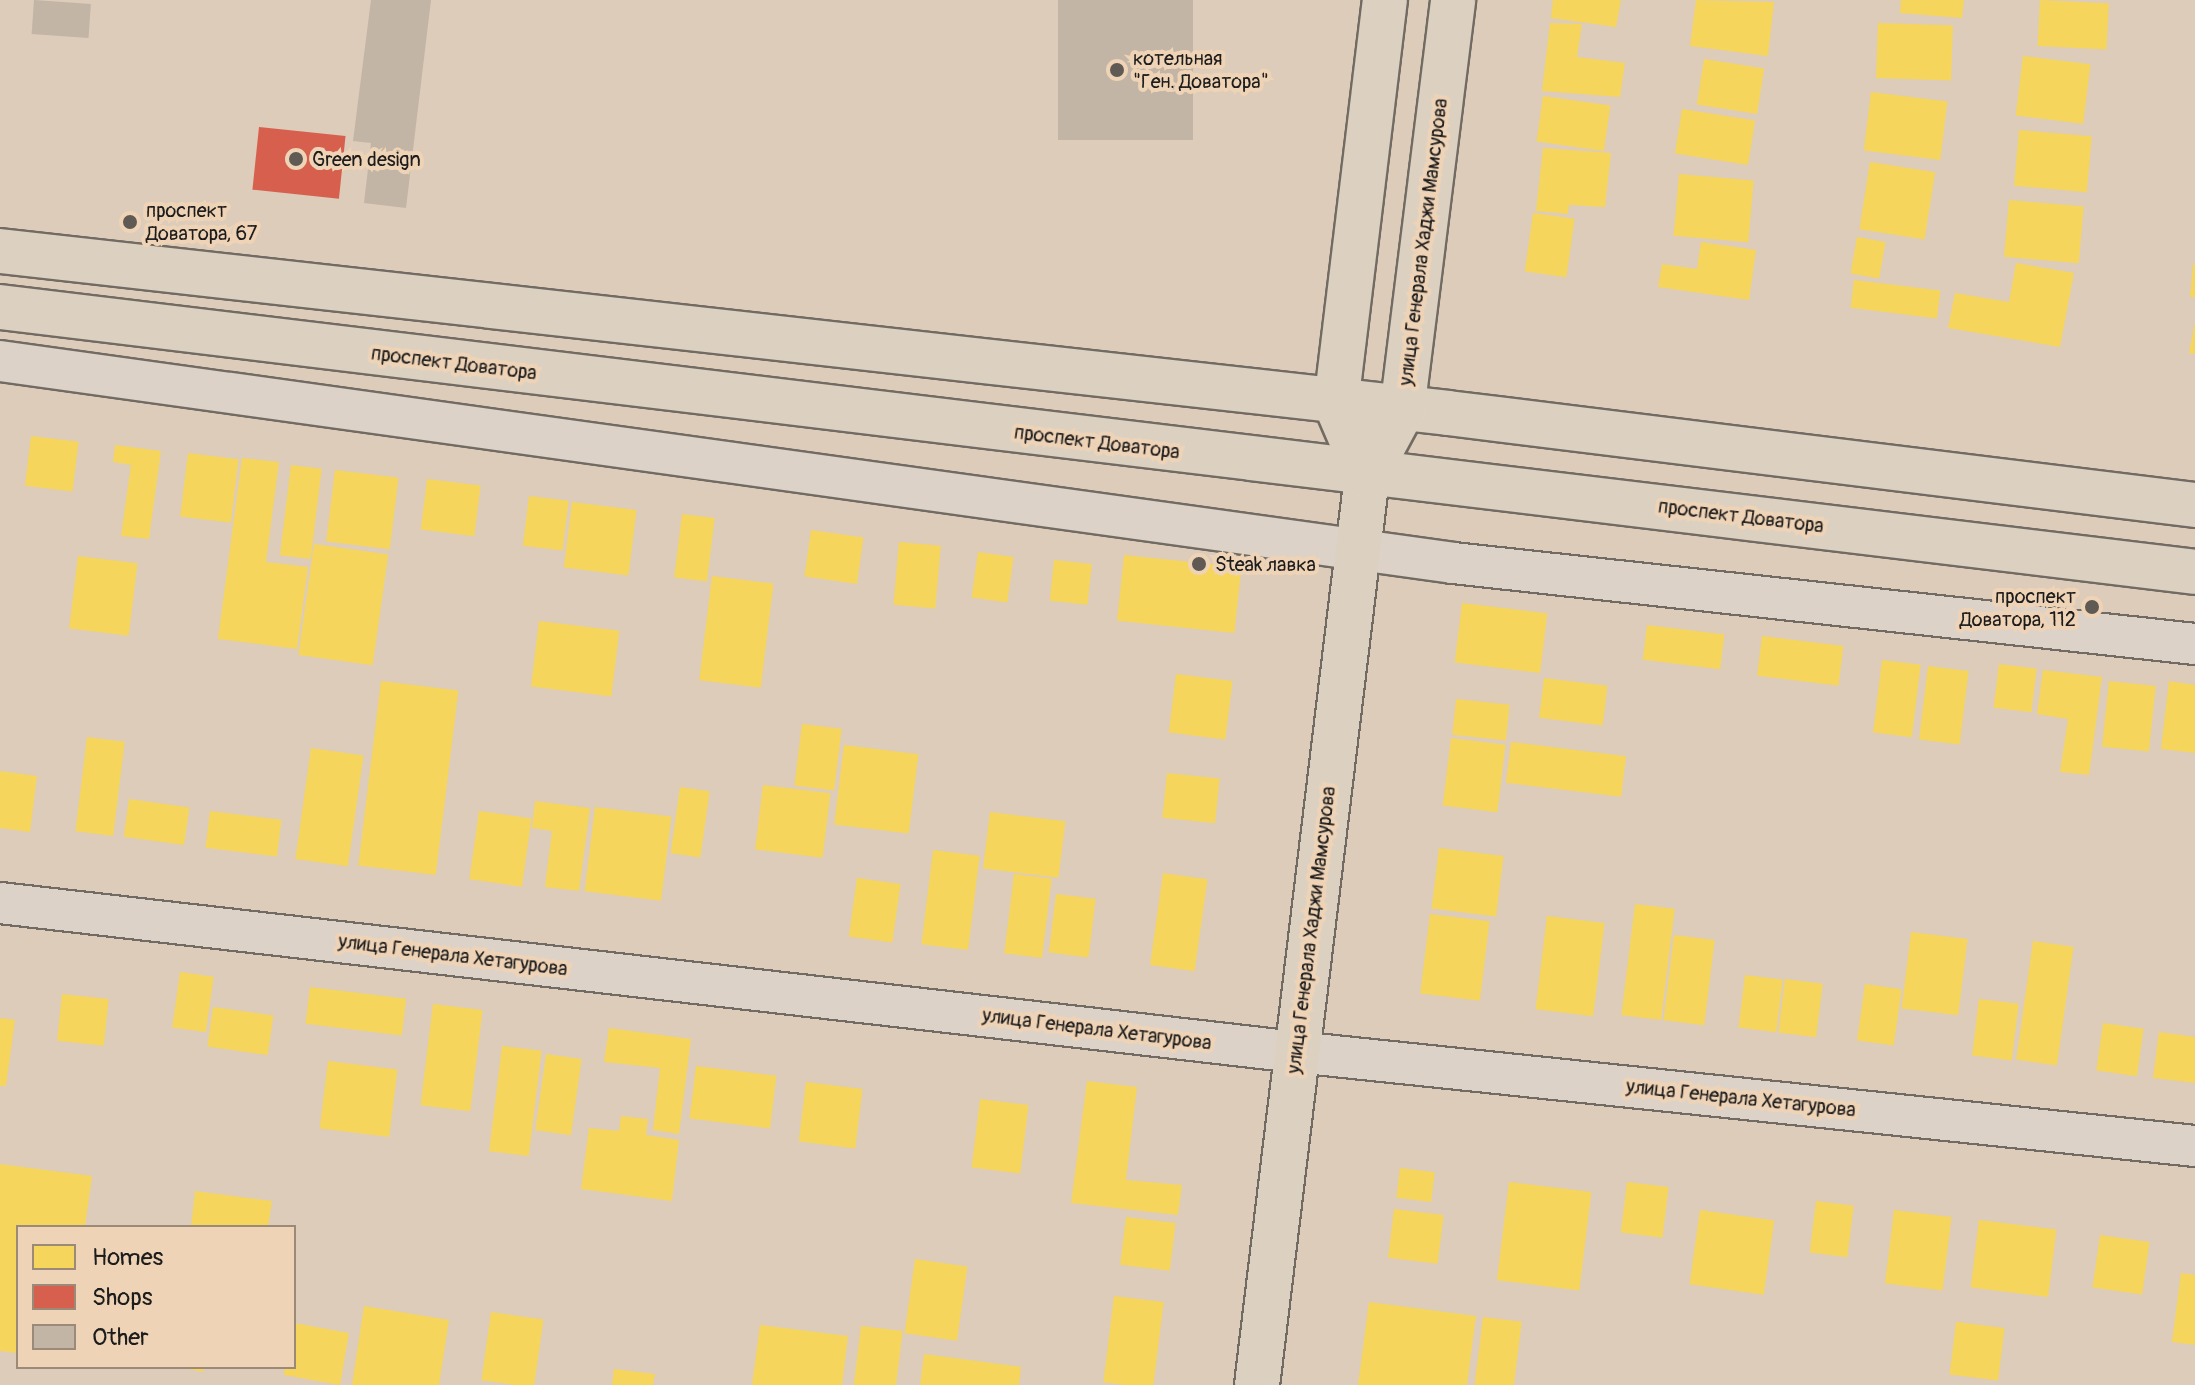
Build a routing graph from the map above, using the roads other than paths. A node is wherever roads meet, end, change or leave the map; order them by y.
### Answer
1 (1385, 0) edge
2 (1453, 0) edge
3 (0, 251) edge
4 (0, 307) edge
5 (0, 361) edge
6 (1336, 404) junction
7 (1402, 411) junction
8 (1367, 476) junction
9 (2195, 505) edge
10 (1358, 551) junction
11 (2195, 572) edge
12 (2195, 644) edge
13 (0, 903) edge
14 (1296, 1052) junction
15 (2195, 1146) edge
16 (1257, 1385) edge

1 - 6 main road
2 - 7 main road, улица Генерала Хаджи Мамсурова
3 - 6 main road
4 - 8 main road, проспект Доватора
5 - 10 street
6 - 7 main road
6 - 8 main road
7 - 8 main road, улица Генерала Хаджи Мамсурова
7 - 9 main road
8 - 10 main road, улица Генерала Хаджи Мамсурова
8 - 11 main road, проспект Доватора
10 - 12 street
10 - 14 main road, улица Генерала Хаджи Мамсурова
13 - 14 street, улица Генерала Хетагурова
14 - 15 street, улица Генерала Хетагурова
14 - 16 main road, улица Генерала Хаджи Мамсурова

